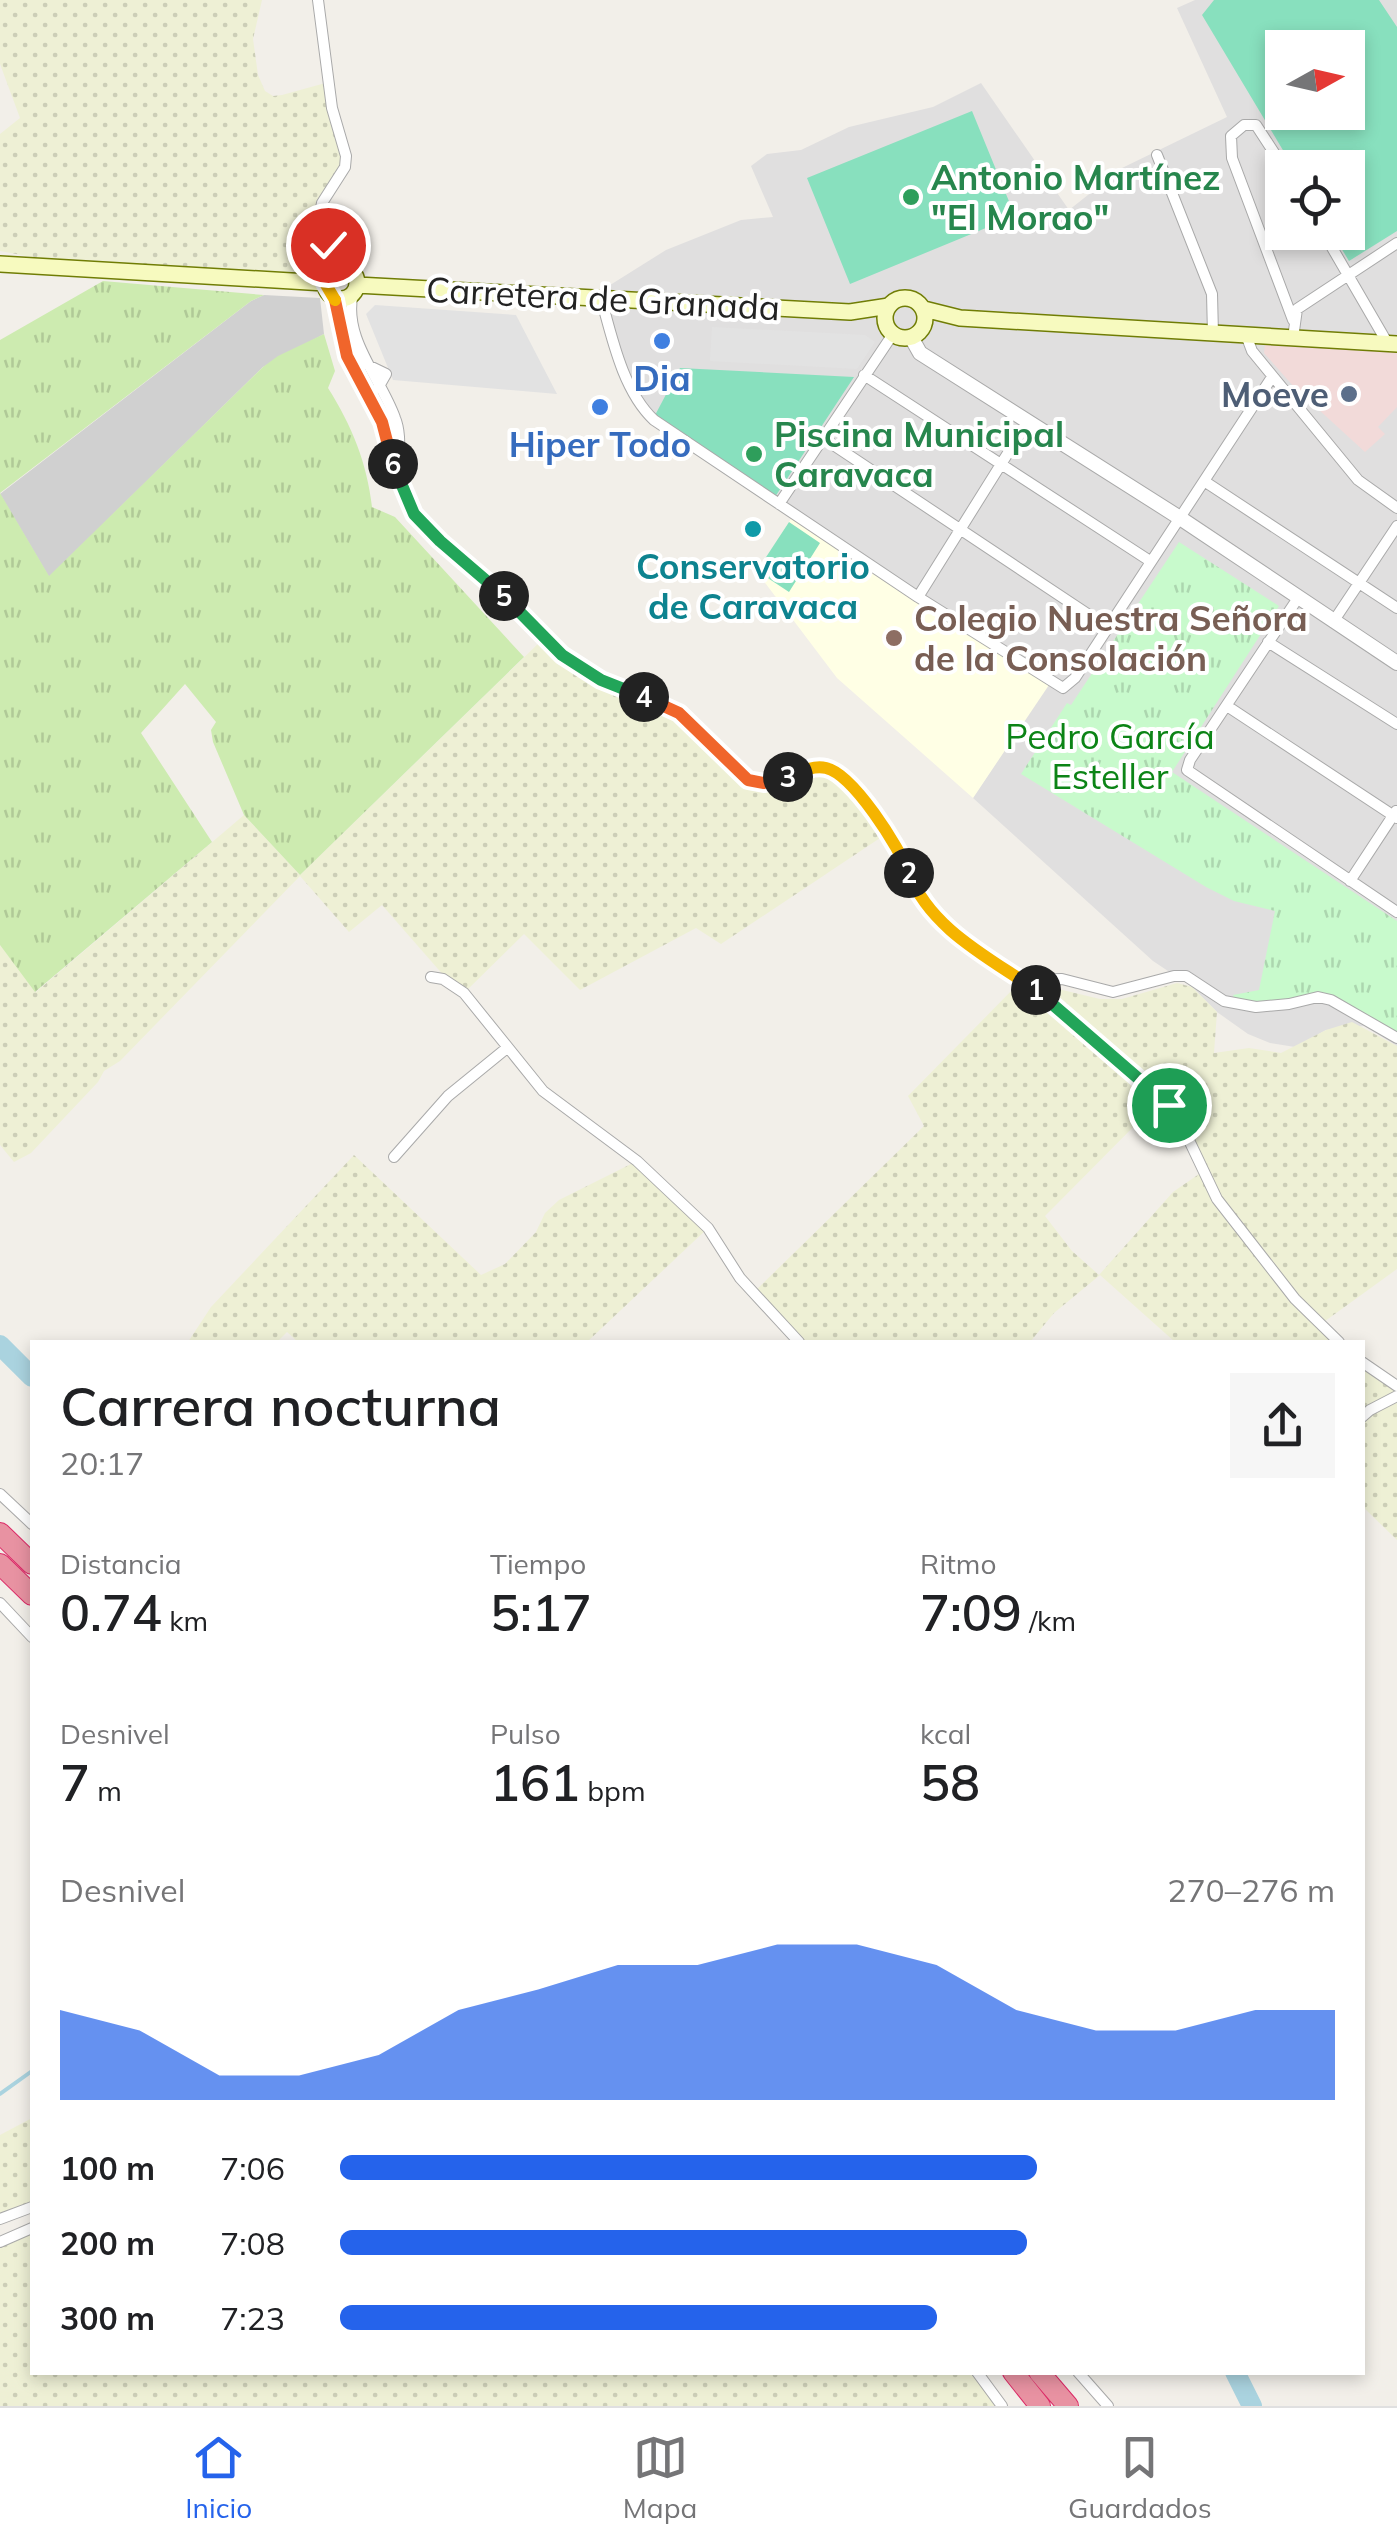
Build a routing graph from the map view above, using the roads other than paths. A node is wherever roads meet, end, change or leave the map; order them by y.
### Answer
1 (318, 0) edge
2 (1273, 150) edge
3 (1157, 155) dead end
4 (1265, 243) edge
5 (1397, 244) edge
6 (1268, 250) edge
7 (1333, 250) edge
8 (0, 264) edge
9 (335, 268) junction
10 (1348, 275) junction
11 (328, 289) junction
12 (355, 289) junction
13 (601, 298) junction
14 (1288, 302) junction
15 (1300, 307) junction
16 (924, 316) junction
17 (340, 317) junction
18 (889, 320) junction
19 (1294, 320) junction
20 (1213, 334) junction
21 (1246, 335) junction
22 (910, 337) junction
23 (1293, 338) junction
24 (1393, 344) edge
25 (371, 369) junction
26 (864, 375) junction
27 (1272, 377) junction
28 (379, 385) junction
29 (1028, 421) junction
30 (823, 438) junction
31 (390, 451) junction
32 (1001, 464) junction
33 (400, 479) junction
34 (1204, 480) junction
35 (779, 504) junction
36 (1397, 508) edge
37 (1180, 518) junction
38 (1397, 526) edge
39 (960, 530) junction
40 (1150, 561) junction
41 (1359, 583) junction
42 (918, 597) junction
43 (1298, 598) junction
44 (1397, 608) edge
45 (1334, 622) junction
46 (1106, 627) junction
47 (1268, 642) junction
48 (1397, 663) edge
49 (1227, 706) junction
50 (1397, 724) edge
51 (1396, 815) edge
52 (1350, 882) junction
53 (1397, 912) edge
54 (431, 978) dead end
55 (1022, 980) junction
56 (1397, 1038) edge
57 (508, 1048) junction
58 (394, 1157) dead end
59 (797, 1340) edge
60 (1337, 1340) edge
61 (1365, 1364) edge
62 (1397, 1386) edge
63 (1397, 1396) edge
64 (1365, 1415) edge
65 (0, 1494) edge
66 (30, 1522) edge
67 (0, 1533) edge
68 (30, 1562) edge
69 (0, 1564) edge
70 (30, 1593) edge
71 (0, 1603) edge
72 (30, 1635) edge
73 (30, 2207) edge
74 (0, 2219) edge
75 (30, 2229) edge
76 (0, 2242) edge
77 (979, 2375) edge
78 (1015, 2375) edge
79 (1041, 2375) edge
80 (1081, 2375) edge
81 (1002, 2406) edge
82 (1040, 2406) edge
83 (1068, 2406) edge
84 (1108, 2406) edge

1 - 9 street
2 - 4 street
3 - 20 street
5 - 10 street
6 - 14 street
7 - 10 street
8 - 11 main road, Carretera de Granada
9 - 11 main road
9 - 12 main road
10 - 15 street
10 - 24 street
11 - 12 main road, Carretera de Granada
11 - 17 street
12 - 13 main road, Carretera de Granada
12 - 25 street
13 - 18 main road, Carretera de Granada
13 - 35 street
14 - 15 street
14 - 19 street
15 - 19 street
16 - 18 main road, Carretera de Granada
16 - 20 main road, Carretera de Granada
16 - 22 main road
17 - 25 street
17 - 31 street
18 - 22 main road, Carretera de Granada
18 - 26 street
19 - 23 street
20 - 21 main road, Carretera de Granada
21 - 23 main road, Carretera de Granada
21 - 27 street
22 - 29 street
23 - 24 main road, Carretera de Granada
25 - 28 street
26 - 30 street
26 - 32 street
27 - 34 street
27 - 36 street
28 - 31 street
28 - 33 street
29 - 32 street
29 - 37 street
30 - 35 street
30 - 39 street
31 - 33 street
32 - 39 street
32 - 40 street
33 - 55 street
34 - 37 street
34 - 41 street
35 - 42 street
37 - 40 street
37 - 43 street
38 - 41 street
39 - 42 street
39 - 46 street
40 - 46 street
41 - 44 street
41 - 45 street
42 - 46 street
43 - 45 street
43 - 47 street
45 - 48 street
47 - 49 street
47 - 50 street
49 - 51 street
49 - 52 street
51 - 52 street
52 - 53 street
54 - 57 street
55 - 56 street
55 - 60 street
57 - 58 street
57 - 59 street
61 - 62 street
63 - 64 street
65 - 66 street
67 - 68 highway
69 - 70 highway
71 - 72 street
73 - 74 street
75 - 76 street
77 - 81 street
78 - 82 highway
79 - 83 highway
80 - 84 street

